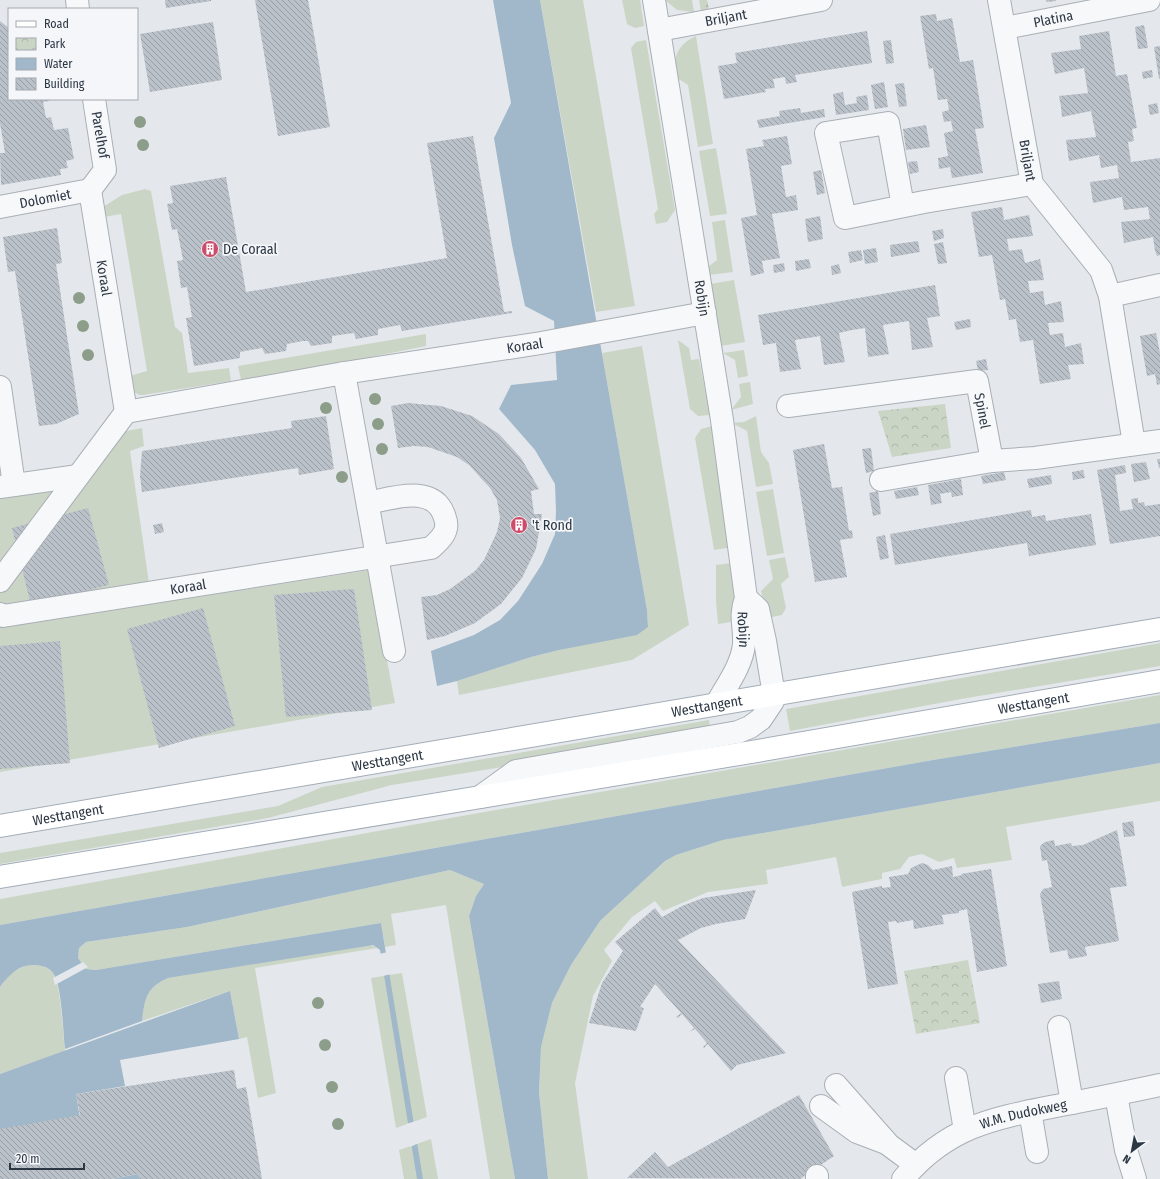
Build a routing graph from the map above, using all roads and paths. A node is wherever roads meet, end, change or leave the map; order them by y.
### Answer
1 (654, 0) edge
2 (818, 0) edge
3 (999, 0) edge
4 (1149, 0) edge
5 (1005, 28) junction
6 (659, 30) junction
7 (94, 100) edge
8 (1032, 184) junction
9 (90, 190) junction
10 (903, 206) junction
11 (0, 208) edge
12 (1160, 285) edge
13 (1110, 296) junction
14 (705, 313) junction
15 (344, 373) junction
16 (0, 387) edge
17 (788, 406) dead end
18 (126, 412) junction
19 (1160, 441) edge
20 (1134, 444) junction
21 (992, 461) junction
22 (78, 476) junction
23 (881, 480) dead end
24 (7, 486) edge
25 (368, 503) junction
26 (378, 558) junction
27 (0, 581) edge
28 (746, 598) junction
29 (0, 614) edge
30 (1160, 629) edge
31 (394, 651) dead end
32 (1160, 681) edge
33 (774, 695) junction
34 (716, 703) junction
35 (480, 797) junction
36 (0, 826) edge
37 (0, 877) edge
38 (1059, 1027) dead end
39 (956, 1078) dead end
40 (836, 1085) dead end
41 (1160, 1086) edge
42 (1116, 1095) junction
43 (1072, 1103) junction
44 (821, 1106) dead end
45 (1030, 1111) junction
46 (965, 1130) junction
47 (889, 1144) junction
48 (1037, 1152) dead end
49 (909, 1172) edge
50 (1134, 1179) edge

1 - 6 street, Robijn
2 - 6 street, Briljant
3 - 5 street, Briljant
4 - 5 street, Platina
5 - 8 street, Briljant
6 - 14 street, Robijn
7 - 9 street, Parelhof
8 - 10 street
8 - 13 street, Briljant
9 - 11 street, Dolomiet
9 - 18 street, Koraal
10 - 10 street
12 - 13 street
13 - 20 street, Briljant
14 - 15 street, Koraal
14 - 28 street, Robijn
15 - 18 street, Koraal
15 - 25 street
16 - 24 street
17 - 21 street, Spinel
18 - 22 street
19 - 20 street
20 - 21 street
21 - 23 street
22 - 24 street
22 - 27 street
25 - 26 street
25 - 26 street, Koraal
26 - 29 street, Koraal
26 - 31 street
28 - 33 street, Robijn
28 - 34 street, Robijn
30 - 33 main road, Westtangent
32 - 35 main road, Westtangent
33 - 34 main road, Westtangent
33 - 35 street, Westtangent
34 - 36 main road, Westtangent
35 - 37 main road, Westtangent
38 - 43 street
39 - 46 street
40 - 47 street
41 - 42 street, W.M. Dudokweg
42 - 43 street, W.M. Dudokweg
42 - 50 street
43 - 45 street, W.M. Dudokweg
44 - 47 street
45 - 46 street, W.M. Dudokweg
45 - 48 street
46 - 49 street, W.M. Dudokweg
47 - 49 street

